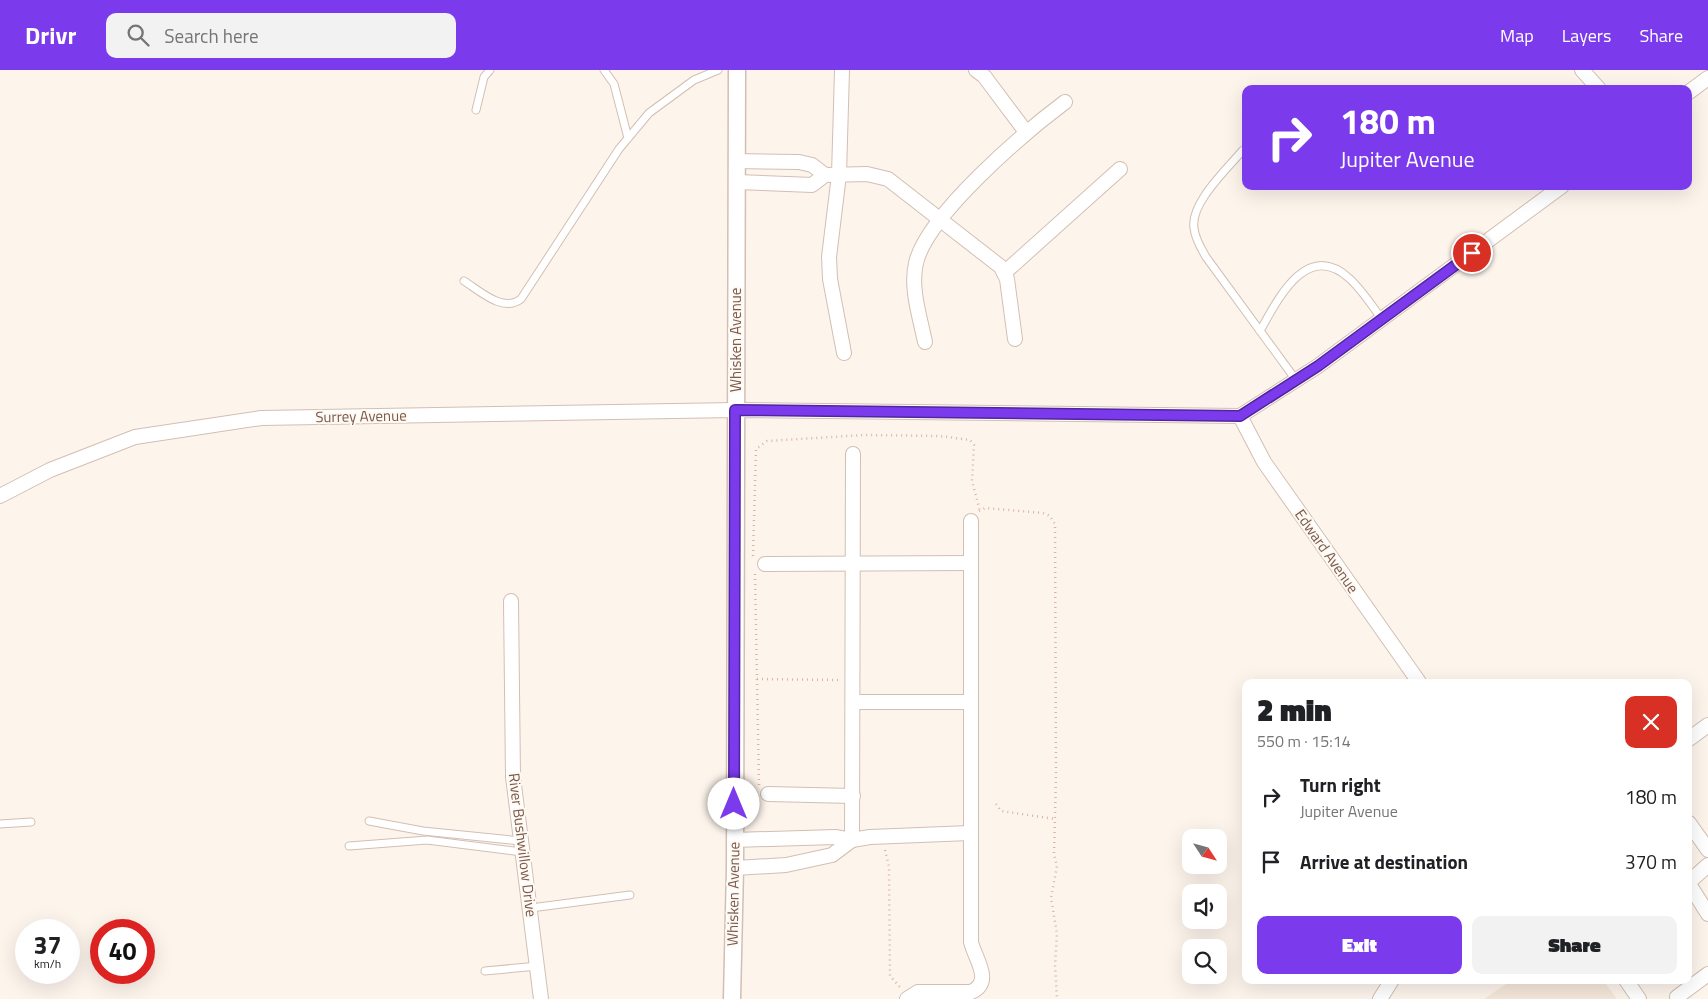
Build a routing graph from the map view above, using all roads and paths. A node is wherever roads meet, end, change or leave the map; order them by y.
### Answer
1 (490, 70) edge
2 (604, 70) edge
3 (718, 70) edge
4 (737, 70) edge
5 (842, 70) edge
6 (976, 70) edge
7 (1582, 70) edge
8 (1708, 78) edge
9 (1595, 85) edge
10 (1692, 90) edge
11 (1065, 102) dead end
12 (476, 110) dead end
13 (1026, 132) junction
14 (628, 138) junction
15 (1242, 151) edge
16 (736, 161) junction
17 (776, 162) junction
18 (1120, 169) dead end
19 (832, 175) junction
20 (736, 182) junction
21 (774, 185) junction
22 (1557, 190) edge
23 (940, 218) junction
24 (1004, 273) junction
25 (464, 281) dead end
26 (1382, 319) junction
27 (1260, 331) junction
28 (1015, 339) dead end
29 (925, 342) dead end
30 (844, 353) dead end
31 (1296, 380) junction
32 (735, 410) junction
33 (1240, 416) junction
34 (853, 454) dead end
35 (0, 496) edge
36 (975, 516) junction
37 (852, 563) junction
38 (971, 563) junction
39 (757, 565) junction
40 (511, 601) dead end
41 (757, 679) junction
42 (1417, 679) edge
43 (853, 680) junction
44 (853, 702) junction
45 (970, 702) junction
46 (1708, 725) edge
47 (1692, 737) edge
48 (768, 794) joint
49 (853, 796) junction
50 (996, 804) dead end
51 (1055, 819) junction
52 (369, 821) dead end
53 (31, 822) dead end
54 (0, 824) edge
55 (1692, 827) edge
56 (970, 833) junction
57 (885, 836) junction
58 (734, 840) junction
59 (852, 840) junction
60 (349, 846) dead end
61 (521, 846) junction
62 (1708, 850) edge
63 (1708, 865) edge
64 (735, 868) junction
65 (1692, 880) edge
66 (1692, 886) edge
67 (630, 895) dead end
68 (1704, 898) edge
69 (531, 908) junction
70 (1692, 908) edge
71 (1708, 914) edge
72 (538, 966) junction
73 (485, 972) dead end
74 (1708, 974) edge
75 (1389, 984) edge
76 (1629, 984) edge
77 (910, 996) edge
78 (1677, 997) dead end
79 (542, 999) edge
80 (732, 999) edge
81 (1057, 999) edge
82 (1380, 999) edge
83 (1639, 999) edge

1 - 12 lane
2 - 14 lane
3 - 14 lane
4 - 16 street, Whisken Avenue
5 - 19 street
6 - 13 street
7 - 9 street
8 - 10 street
11 - 13 street
13 - 23 street
14 - 25 lane
15 - 27 lane
16 - 17 street
16 - 20 street, Whisken Avenue
17 - 19 street
17 - 21 street
18 - 24 street
19 - 21 street
19 - 23 street
19 - 30 street
20 - 21 street
20 - 32 street, Whisken Avenue
22 - 26 street
23 - 24 street
23 - 29 street
24 - 28 street
26 - 27 lane
26 - 31 street
27 - 31 lane
31 - 33 street
32 - 33 street, Surrey Avenue
32 - 35 street, Surrey Avenue
32 - 58 street, Whisken Avenue
33 - 42 street, Edward Avenue
34 - 37 street
36 - 38 street
36 - 39 path
36 - 51 path
37 - 38 street
37 - 39 street
37 - 43 street
38 - 45 street
39 - 41 path
40 - 61 street, River Bushwillow Drive
41 - 43 path
41 - 48 path
43 - 44 street
44 - 45 street
44 - 49 street
45 - 56 street
46 - 47 street
48 - 49 street
49 - 59 street
50 - 51 path
51 - 81 path
52 - 61 lane
53 - 54 lane
55 - 62 street
56 - 57 street
56 - 77 street
57 - 59 street
57 - 77 path
58 - 59 street
58 - 64 street, Whisken Avenue
59 - 64 street
60 - 61 lane
61 - 69 street, River Bushwillow Drive
63 - 65 street
64 - 80 street, Whisken Avenue
66 - 68 street
67 - 69 lane
68 - 70 street
68 - 71 street
69 - 72 street, River Bushwillow Drive
72 - 73 lane
72 - 79 street, River Bushwillow Drive
74 - 78 street
75 - 82 street
76 - 83 street

